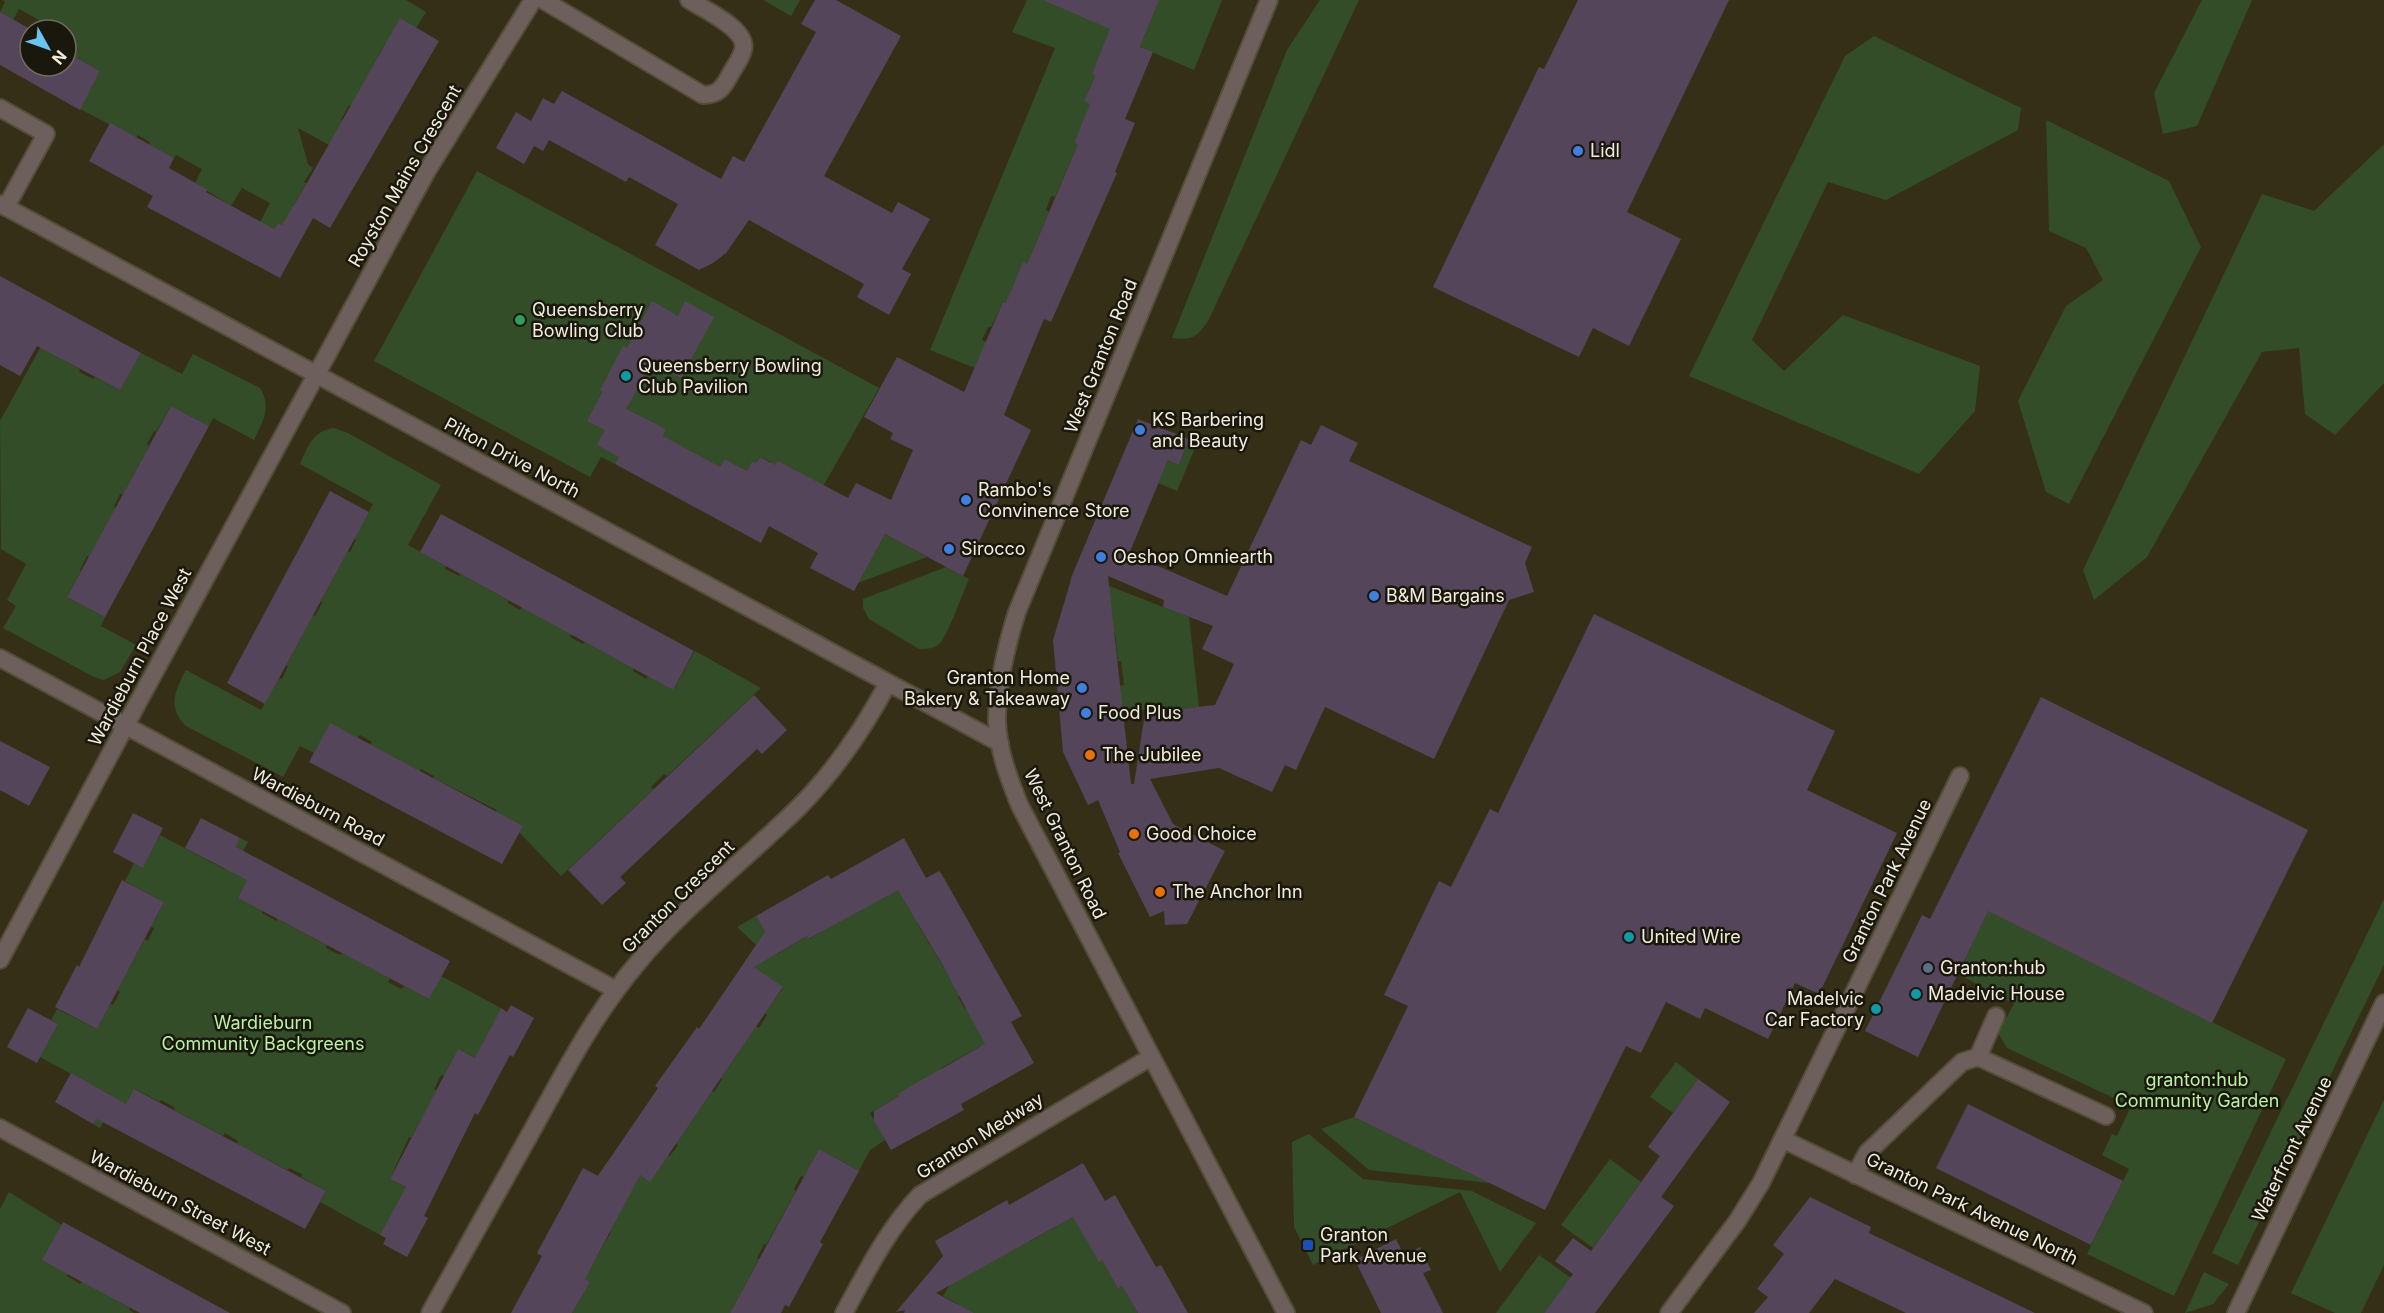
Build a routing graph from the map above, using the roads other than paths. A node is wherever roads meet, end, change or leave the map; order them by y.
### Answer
1 (533, 0) edge
2 (543, 0) edge
3 (689, 0) edge
4 (1269, 0) edge
5 (0, 108) edge
6 (3, 206) edge
7 (316, 374) junction
8 (0, 658) edge
9 (888, 683) junction
10 (126, 725) junction
11 (1000, 744) junction
12 (1960, 776) dead end
13 (0, 960) edge
14 (616, 990) junction
15 (2384, 1003) edge
16 (1996, 1017) dead end
17 (1151, 1057) junction
18 (1978, 1057) junction
19 (2106, 1116) dead end
20 (0, 1128) edge
21 (1784, 1140) junction
22 (1855, 1175) junction
23 (342, 1313) edge
24 (430, 1313) edge
25 (844, 1313) edge
26 (1286, 1313) edge
27 (1669, 1313) edge
28 (2144, 1313) edge
29 (2236, 1313) edge

1 - 7 street, Royston Mains Crescent
2 - 3 street
4 - 11 street, West Granton Road
5 - 6 street, Pilton Drive North
6 - 7 street, Pilton Drive North
7 - 9 street, Pilton Drive North
7 - 10 street, Wardieburn Place West
8 - 10 street, Wardieburn Road
9 - 11 street, Pilton Drive North
9 - 14 street, Granton Crescent
10 - 13 street, Wardieburn Place West
10 - 14 street, Wardieburn Road
11 - 17 street, West Granton Road
12 - 21 street, Granton Park Avenue
14 - 24 street, Granton Crescent
15 - 29 street, Waterfront Avenue
16 - 18 street
17 - 25 street, Granton Medway
17 - 26 street, West Granton Road
18 - 19 street
18 - 22 street
20 - 23 street, Wardieburn Street West
21 - 22 street, Granton Park Avenue North
21 - 27 street, Granton Park Avenue
22 - 28 street, Granton Park Avenue North

